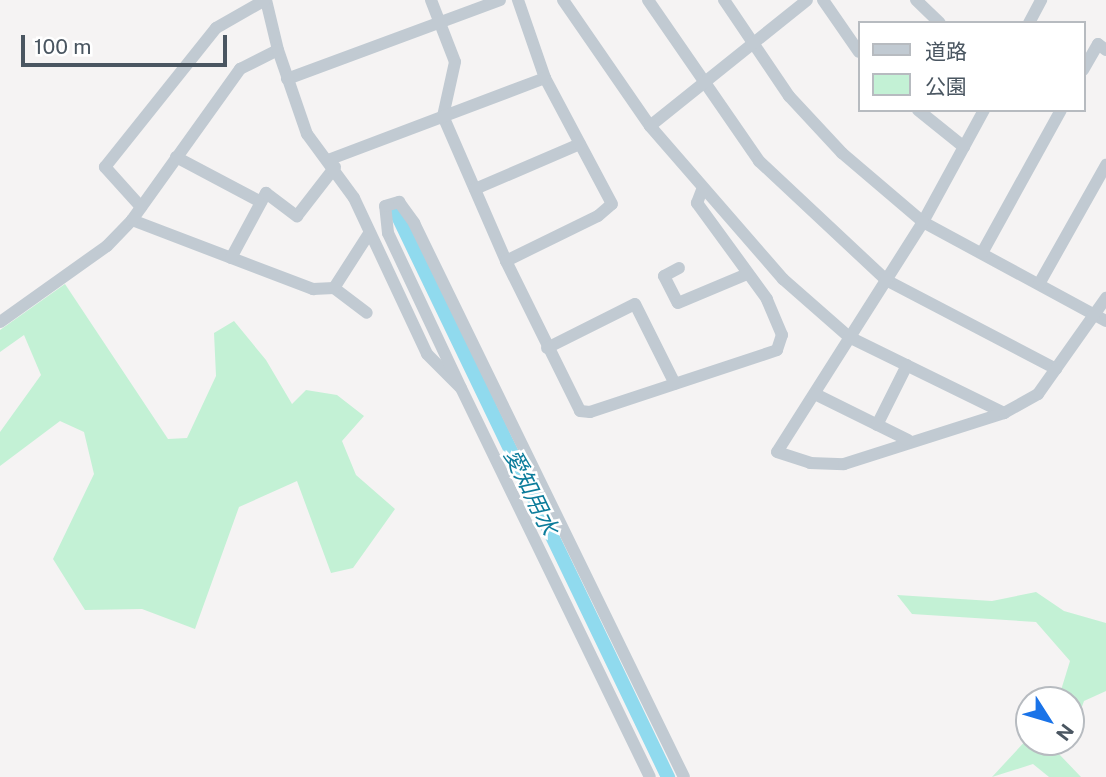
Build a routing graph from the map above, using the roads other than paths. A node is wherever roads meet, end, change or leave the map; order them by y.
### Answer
1 (265, 0) edge
2 (430, 0) edge
3 (500, 0) edge
4 (518, 0) edge
5 (564, 0) edge
6 (648, 0) edge
7 (724, 0) edge
8 (807, 0) edge
9 (823, 0) edge
10 (916, 0) edge
11 (1039, 1) edge
12 (441, 21) junction
13 (938, 21) edge
14 (1030, 21) edge
15 (753, 44) junction
16 (278, 50) junction
17 (1106, 50) edge
18 (858, 51) edge
19 (1085, 67) edge
20 (545, 78) junction
21 (287, 79) junction
22 (703, 85) junction
23 (920, 112) edge
24 (983, 112) edge
25 (1060, 112) edge
26 (443, 116) junction
27 (650, 126) junction
28 (580, 144) junction
29 (964, 147) junction
30 (176, 157) junction
31 (331, 164) junction
32 (1106, 164) edge
33 (475, 190) junction
34 (702, 190) junction
35 (261, 202) junction
36 (141, 206) junction
37 (132, 220) junction
38 (923, 222) junction
39 (368, 235) junction
40 (982, 253) junction
41 (231, 258) junction
42 (506, 261) junction
43 (679, 268) dead end
44 (747, 274) junction
45 (886, 280) junction
46 (1039, 284) junction
47 (334, 288) junction
48 (1106, 298) edge
49 (367, 313) dead end
50 (1101, 318) edge
51 (0, 322) edge
52 (849, 337) junction
53 (547, 348) junction
54 (907, 365) junction
55 (1056, 369) junction
56 (675, 384) junction
57 (461, 388) junction
58 (815, 394) junction
59 (1004, 413) junction
60 (877, 425) junction
61 (908, 440) junction
62 (650, 777) edge
63 (684, 777) edge

1 - 16 street
1 - 36 street
2 - 12 street
3 - 12 street
4 - 20 street
5 - 27 street
6 - 22 street
7 - 15 street
8 - 15 street
9 - 18 street
10 - 13 street
11 - 14 street
12 - 21 street
12 - 26 street
15 - 22 street
15 - 38 street
16 - 21 street
16 - 30 street
17 - 19 street
20 - 26 street
20 - 28 street
21 - 31 street
22 - 27 street
22 - 45 street
23 - 29 street
24 - 29 street
25 - 40 street
26 - 31 street
26 - 33 street
27 - 34 street
28 - 33 street
28 - 42 street
29 - 38 street
30 - 35 street
30 - 36 street
31 - 35 street
31 - 39 street
32 - 46 street
33 - 42 street
34 - 44 street
34 - 52 street
35 - 41 street
36 - 37 street
37 - 41 street
37 - 51 street
38 - 40 street
38 - 45 street
39 - 47 street
39 - 57 street
40 - 46 street
41 - 47 street
42 - 53 street
43 - 44 street
44 - 56 street
45 - 52 street
45 - 55 street
46 - 50 street
47 - 49 street
48 - 50 street
50 - 55 street
52 - 54 street
52 - 58 street
53 - 56 street
53 - 56 street
54 - 59 street
54 - 60 street
55 - 59 street
57 - 62 street
57 - 63 street
58 - 60 street
58 - 61 street
59 - 61 street
60 - 61 street

